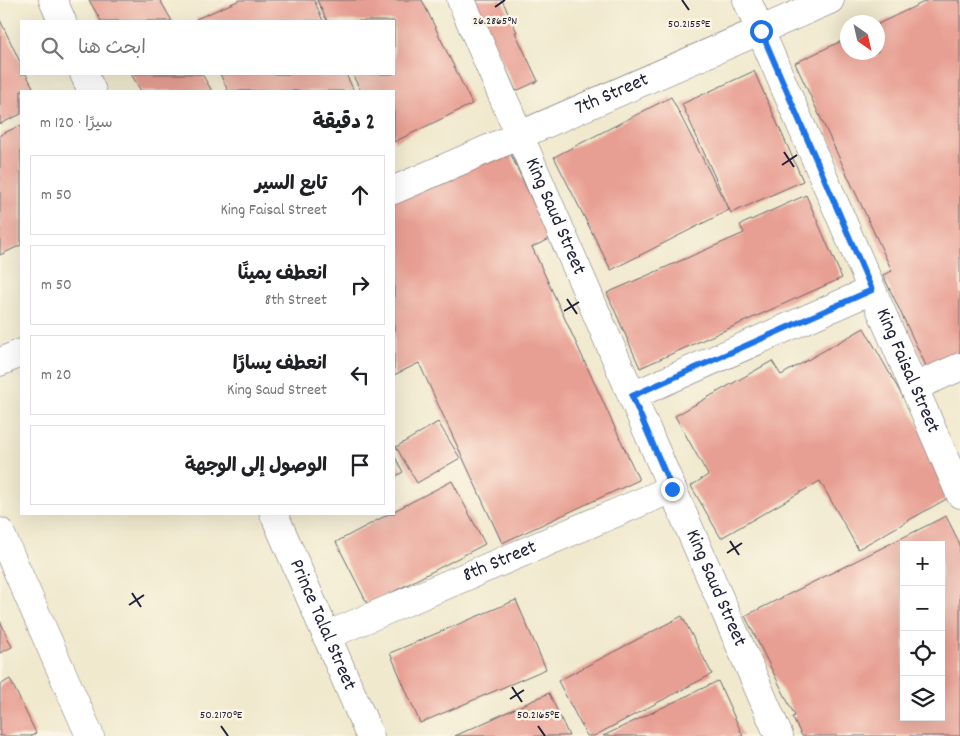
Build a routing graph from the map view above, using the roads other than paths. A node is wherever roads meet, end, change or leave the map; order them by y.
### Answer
1 (52, 0) edge
2 (461, 0) edge
3 (748, 0) edge
4 (830, 0) edge
5 (62, 20) edge
6 (761, 31) junction
7 (84, 75) edge
8 (92, 90) edge
9 (519, 135) junction
10 (395, 190) edge
11 (872, 290) junction
12 (20, 353) edge
13 (0, 362) edge
14 (960, 367) edge
15 (914, 388) junction
16 (632, 396) junction
17 (672, 489) junction
18 (960, 494) edge
19 (274, 515) edge
20 (0, 532) edge
21 (326, 636) junction
22 (90, 736) edge
23 (370, 736) edge
24 (779, 736) edge

1 - 5 street
2 - 9 street, King Saud Street
3 - 6 street, King Faisal Street
4 - 6 street, 7th Street
6 - 9 street, 7th Street
6 - 11 street, King Faisal Street
7 - 8 street
9 - 10 street, 7th Street
9 - 16 street, King Saud Street
11 - 15 street, King Faisal Street
11 - 16 street
12 - 13 street
14 - 15 street
15 - 18 street, King Faisal Street
16 - 17 street, King Saud Street
17 - 21 street, 8th Street
17 - 24 street, King Saud Street
19 - 21 street, Prince Talal Street
20 - 22 street
21 - 23 street, Prince Talal Street

